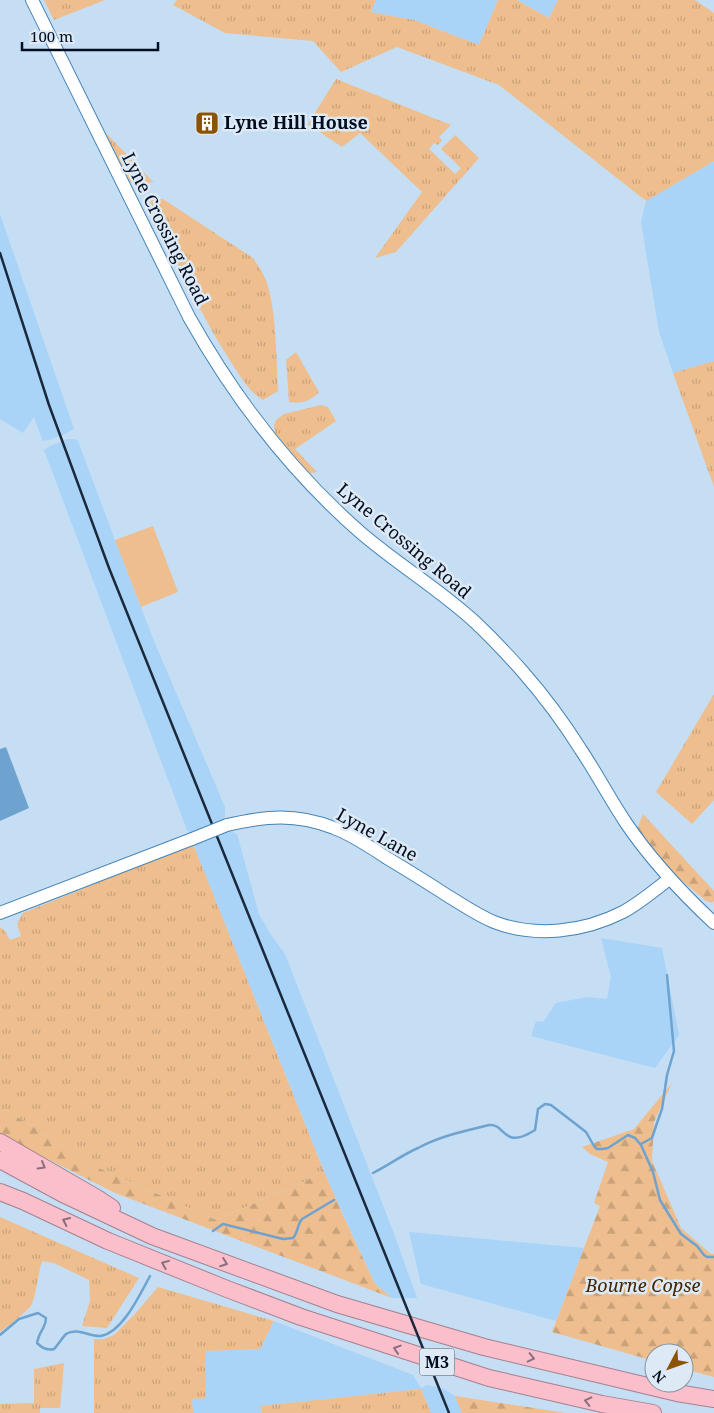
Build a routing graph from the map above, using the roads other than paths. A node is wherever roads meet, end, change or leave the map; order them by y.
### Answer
1 (32, 0) edge
2 (669, 879) junction
3 (0, 913) edge
4 (712, 917) edge
5 (0, 1142) edge
6 (0, 1160) edge
7 (0, 1190) edge
8 (152, 1236) junction
9 (714, 1399) edge
10 (653, 1413) edge

1 - 2 street, Lyne Crossing Road
2 - 3 street, Lyne Lane, bridge
2 - 4 street, Lyne Crossing Road
5 -> 8 highway
6 - 8 highway, M3
10 -> 7 highway, M3
8 -> 9 highway, M3

